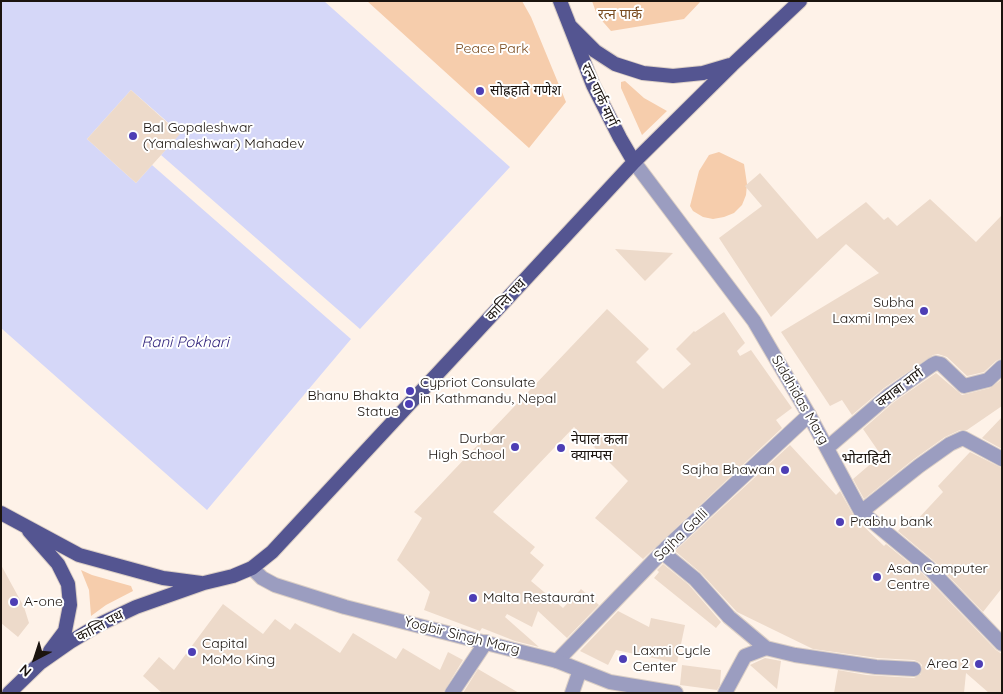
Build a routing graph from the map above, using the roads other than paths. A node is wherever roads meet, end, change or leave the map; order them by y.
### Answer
1 (560, 1) edge
2 (800, 1) edge
3 (570, 26) junction
4 (732, 65) junction
5 (634, 162) junction
6 (1002, 367) edge
7 (809, 415) junction
8 (827, 448) junction
9 (1002, 459) edge
10 (861, 512) junction
11 (1, 514) edge
12 (23, 525) junction
13 (662, 552) junction
14 (252, 568) junction
15 (204, 583) junction
16 (486, 642) junction
17 (1002, 644) edge
18 (766, 648) junction
19 (557, 661) junction
20 (40, 663) junction
21 (914, 669) dead end
22 (580, 670) junction
23 (9, 693) edge
24 (452, 693) edge
25 (572, 693) edge
26 (676, 693) edge
27 (725, 693) edge

1 - 3 main road, रत्न पार्क मार्ग
2 - 4 main road, कान्ति पथ
3 - 4 main road
3 - 5 main road, रत्न पार्क मार्ग
4 - 5 main road, कान्ति पथ
5 - 7 street, Siddhidas Marg
5 - 14 main road, कान्ति पथ
6 - 8 street, क्याबा मार्ग
7 - 8 street, Siddhidas Marg
7 - 13 street, Sajha Galli
8 - 10 street, Siddhidas Marg
9 - 10 street
10 - 17 street, Siddhidas Marg
11 - 12 main road, कान्ति पथ
12 - 15 main road, कान्ति पथ
12 - 20 main road
13 - 18 street
13 - 19 street, Sajha Galli
14 - 15 main road, कान्ति पथ
14 - 16 street, Yogbir Singh Marg
15 - 20 main road, कान्ति पथ
16 - 19 street, Yogbir Singh Marg
16 - 24 street
18 - 21 street
18 - 27 street
19 - 22 street, Yogbir Singh Marg
20 - 23 main road, कान्ति पथ
22 - 25 street
22 - 26 street, Yogbir Singh Marg

